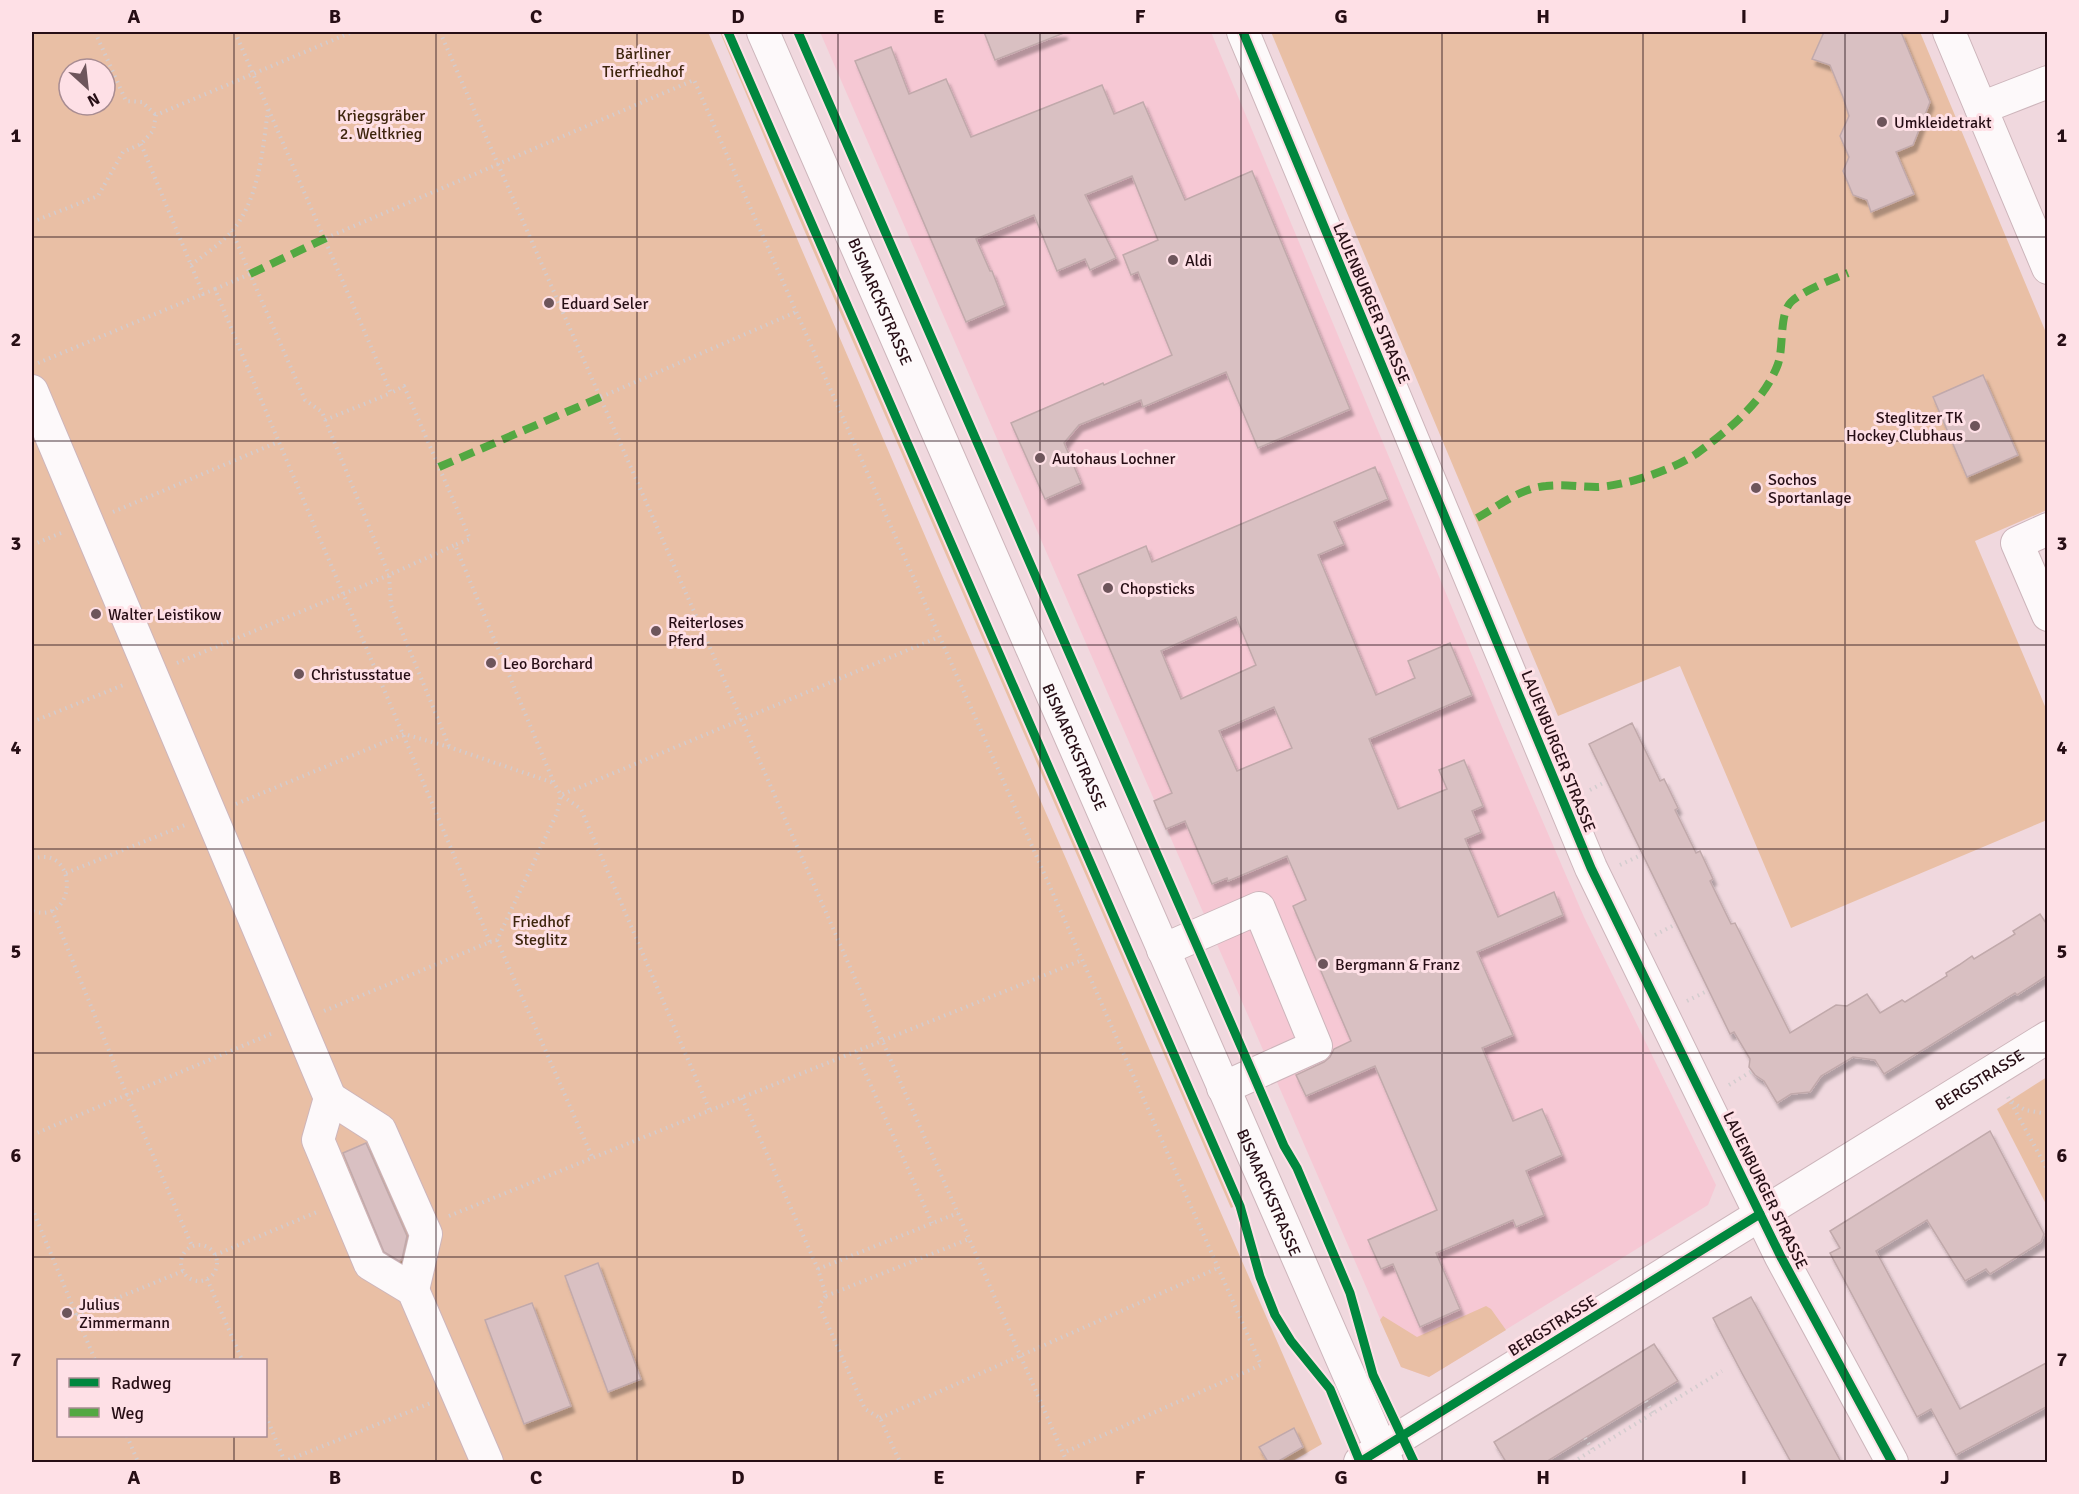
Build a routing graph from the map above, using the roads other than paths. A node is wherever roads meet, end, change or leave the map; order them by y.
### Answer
1 (763, 32) edge
2 (1243, 32) edge
3 (1948, 32) edge
4 (2048, 82) edge
5 (1981, 108) junction
6 (2048, 268) edge
7 (32, 391) edge
8 (2048, 529) edge
9 (2048, 615) edge
10 (1162, 950) junction
11 (2048, 1037) edge
12 (1223, 1088) junction
13 (330, 1098) junction
14 (1760, 1214) junction
15 (413, 1290) junction
16 (1376, 1458) edge
17 (486, 1462) edge
18 (1892, 1462) edge

1 - 10 street, BISMARCKSTRASSE
2 - 14 street, LAUENBURGER STRASSE
3 - 5 street
4 - 5 street
5 - 6 street
7 - 13 street
8 - 9 street
10 - 12 street, BISMARCKSTRASSE
10 - 12 street
11 - 14 street, BERGSTRASSE
12 - 16 street, BISMARCKSTRASSE
13 - 15 street
13 - 15 street
14 - 16 street, BERGSTRASSE
14 - 18 street, LAUENBURGER STRASSE
15 - 17 street

